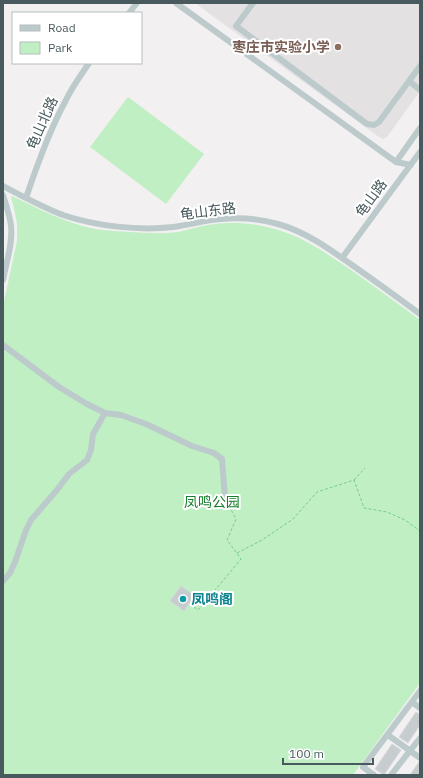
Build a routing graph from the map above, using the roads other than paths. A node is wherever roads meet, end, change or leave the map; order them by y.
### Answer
1 (137, 3) edge
2 (176, 3) edge
3 (253, 3) edge
4 (130, 12) edge
5 (88, 64) edge
6 (420, 66) edge
7 (409, 81) junction
8 (420, 90) edge
9 (420, 128) edge
10 (420, 152) edge
11 (396, 162) junction
12 (411, 165) junction
13 (3, 186) edge
14 (3, 195) edge
15 (26, 198) junction
16 (342, 258) junction
17 (3, 280) edge
18 (420, 314) edge
19 (3, 345) edge
20 (104, 413) junction
21 (225, 498) road end
22 (3, 581) edge
23 (420, 691) edge
24 (412, 702) junction
25 (420, 708) edge
26 (388, 735) junction
27 (420, 738) edge
28 (410, 751) junction
29 (420, 758) edge
30 (374, 775) edge
31 (391, 775) edge

1 - 4 street
2 - 11 street
3 - 7 street
5 - 15 street, 龟山北路
6 - 7 street
7 - 8 street
9 - 11 street
10 - 12 street, 龟山路
11 - 12 street
12 - 16 street, 龟山路
13 - 15 street, 龟山东路
14 - 17 street
15 - 16 street, 龟山东路
16 - 18 street, 龟山东路
19 - 20 street
20 - 21 street
20 - 22 street
23 - 24 street
24 - 25 street
24 - 26 street
26 - 28 street
26 - 30 street
27 - 28 street
28 - 29 street
28 - 31 street

